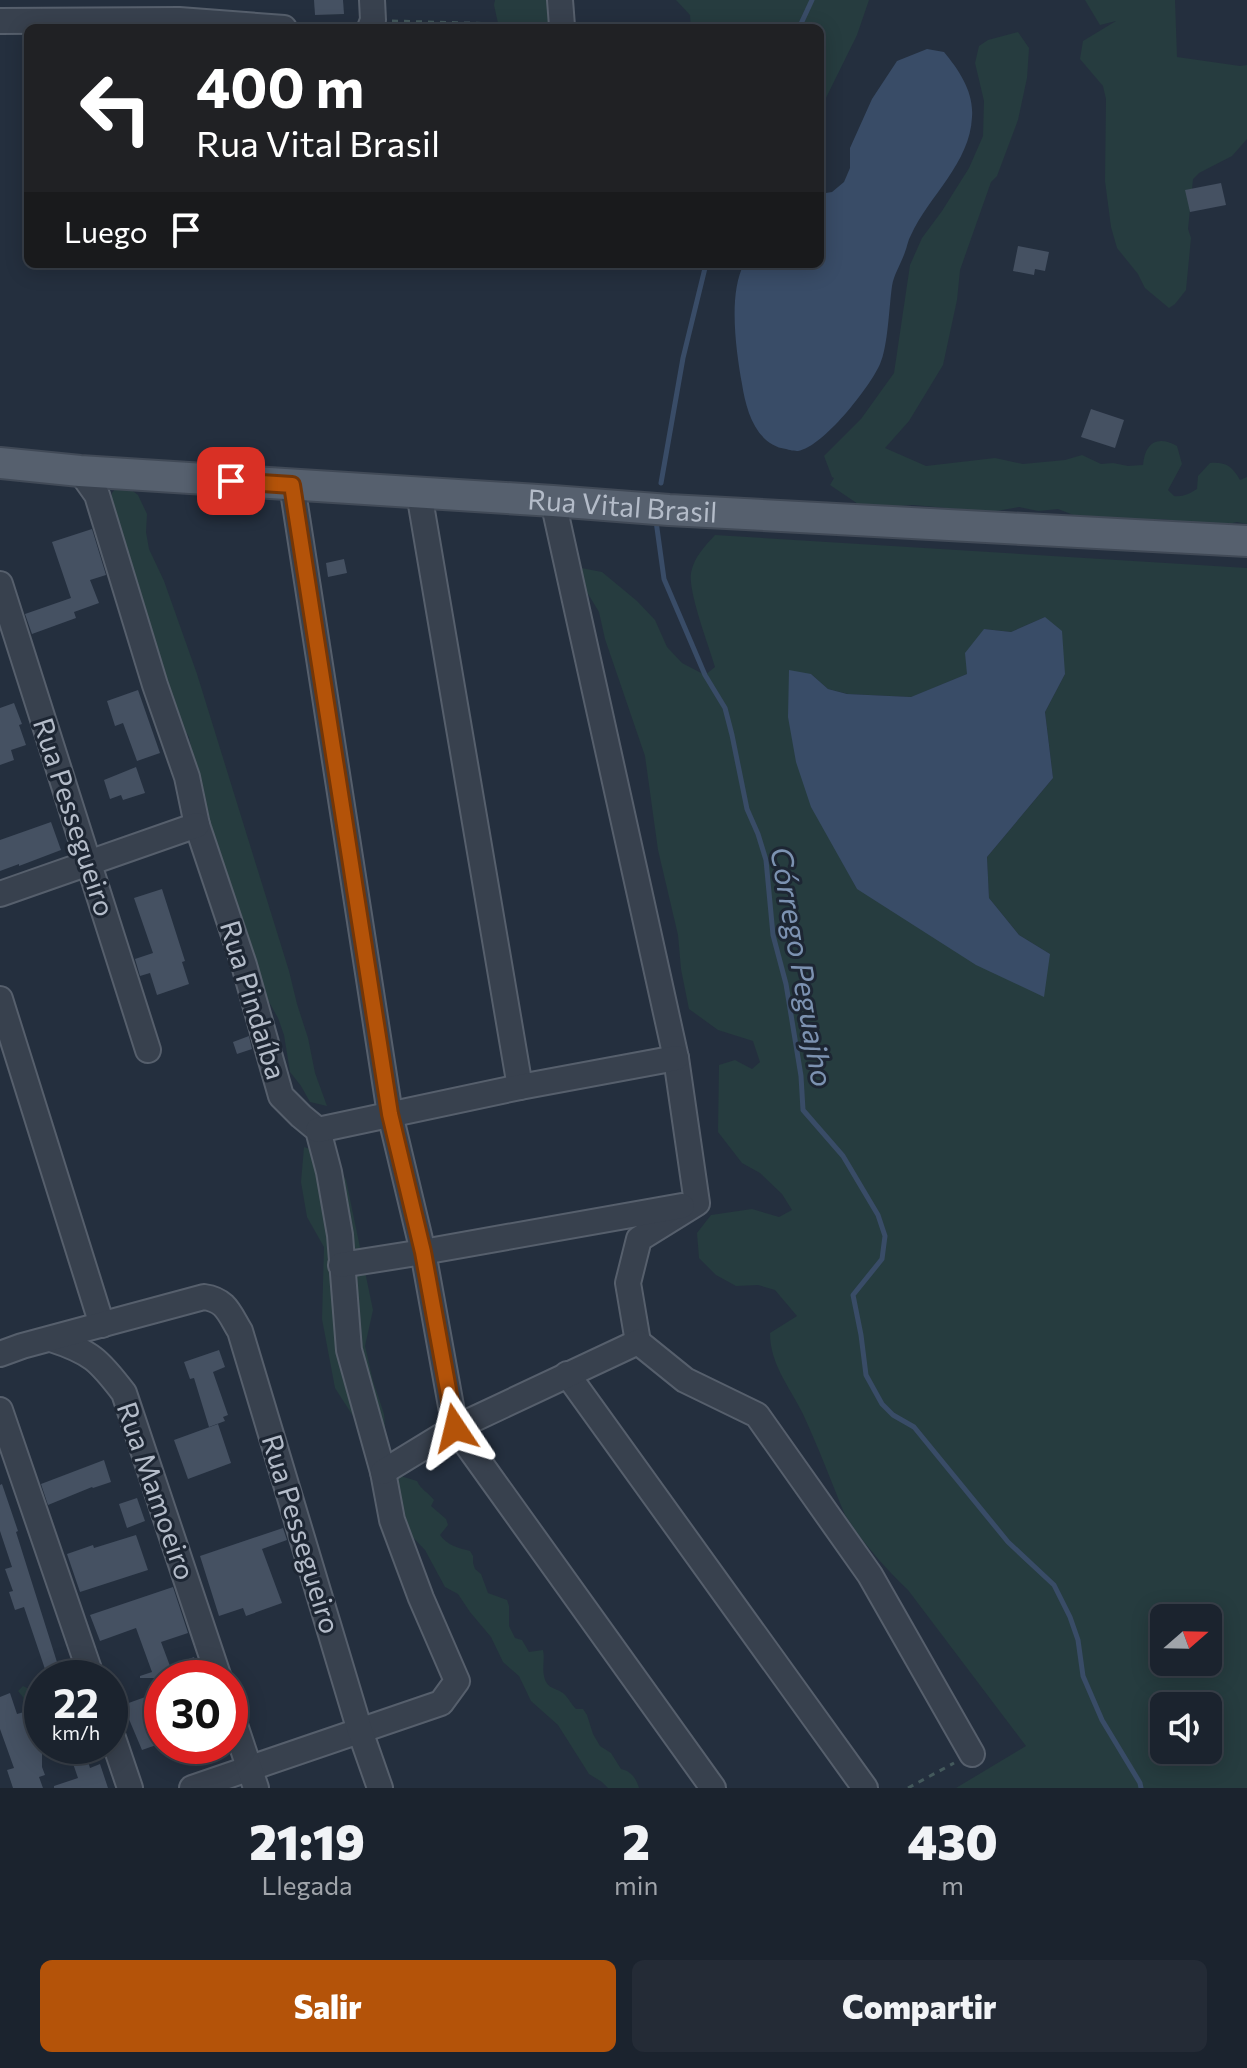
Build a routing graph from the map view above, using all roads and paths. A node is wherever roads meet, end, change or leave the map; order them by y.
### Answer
1 (560, 0) edge
2 (178, 10) edge
3 (372, 16) edge
4 (0, 21) edge
5 (260, 24) edge
6 (524, 24) edge
7 (562, 24) edge
8 (0, 463) edge
9 (80, 471) junction
10 (292, 485) junction
11 (419, 493) junction
12 (553, 501) junction
13 (1247, 541) edge
14 (0, 584) edge
15 (197, 825) junction
16 (90, 864) junction
17 (0, 894) edge
18 (0, 999) edge
19 (148, 1050) dead end
20 (676, 1058) junction
21 (520, 1087) junction
22 (390, 1114) junction
23 (318, 1130) junction
24 (697, 1203) junction
25 (423, 1252) junction
26 (341, 1265) junction
27 (102, 1325) junction
28 (51, 1339) junction
29 (638, 1342) junction
30 (0, 1354) edge
31 (567, 1374) junction
32 (0, 1410) edge
33 (455, 1428) junction
34 (383, 1472) junction
35 (86, 1660) edge
36 (213, 1660) edge
37 (360, 1731) junction
38 (972, 1754) joint
39 (122, 1764) edge
40 (253, 1778) edge
41 (130, 1788) edge
42 (192, 1788) edge
43 (380, 1788) edge
44 (713, 1788) edge
45 (865, 1788) edge
46 (908, 1788) edge

1 - 7 street
2 - 4 street
2 - 5 street
3 - 6 path
8 - 9 main road, Rua Vital Brasil
9 - 10 main road, Rua Vital Brasil
9 - 15 street, Rua Pindaíba
10 - 11 main road, Rua Vital Brasil
10 - 22 street
11 - 12 main road, Rua Vital Brasil
11 - 21 street
12 - 13 main road, Rua Vital Brasil
12 - 20 street
14 - 16 street, Rua Pessegueiro
15 - 16 street
15 - 23 street, Rua Pindaíba
16 - 17 street
16 - 19 street, Rua Pessegueiro
18 - 27 street
20 - 21 street
20 - 24 street
21 - 22 street
22 - 23 street
22 - 25 street
23 - 26 street
24 - 25 street
24 - 29 street
25 - 26 street
25 - 33 street
26 - 34 street
27 - 28 street
27 - 37 street, Rua Pessegueiro
28 - 30 street
28 - 36 street, Rua Mamoeiro
29 - 31 street
29 - 38 street
31 - 33 street
31 - 45 street
32 - 35 street
33 - 34 street
33 - 44 street
34 - 37 street
37 - 40 street
37 - 43 street, Rua Pessegueiro
38 - 46 path
39 - 41 street
40 - 42 street

